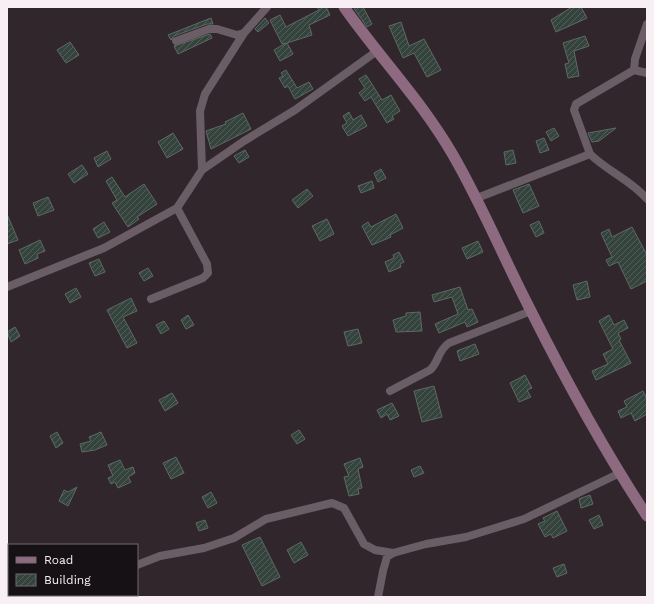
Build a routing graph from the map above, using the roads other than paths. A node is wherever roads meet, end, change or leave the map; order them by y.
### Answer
1 (268, 7) edge
2 (344, 7) edge
3 (647, 24) edge
4 (244, 33) junction
5 (176, 41) dead end
6 (377, 51) junction
7 (634, 70) junction
8 (647, 73) edge
9 (590, 154) junction
10 (202, 170) junction
11 (477, 198) junction
12 (647, 199) edge
13 (177, 208) junction
14 (7, 287) edge
15 (152, 299) dead end
16 (531, 311) junction
17 (390, 391) dead end
18 (620, 473) junction
19 (647, 516) edge
20 (393, 553) junction
21 (138, 565) edge
22 (378, 597) edge

1 - 4 street
2 - 6 main road
3 - 7 street
4 - 5 street
4 - 10 street
6 - 10 street
6 - 11 main road
7 - 8 street
7 - 9 street
9 - 11 street
9 - 12 street
10 - 13 street
11 - 16 main road
13 - 14 street
13 - 15 street
16 - 17 street
16 - 18 main road
18 - 19 main road
18 - 20 street
20 - 21 street
20 - 22 street

